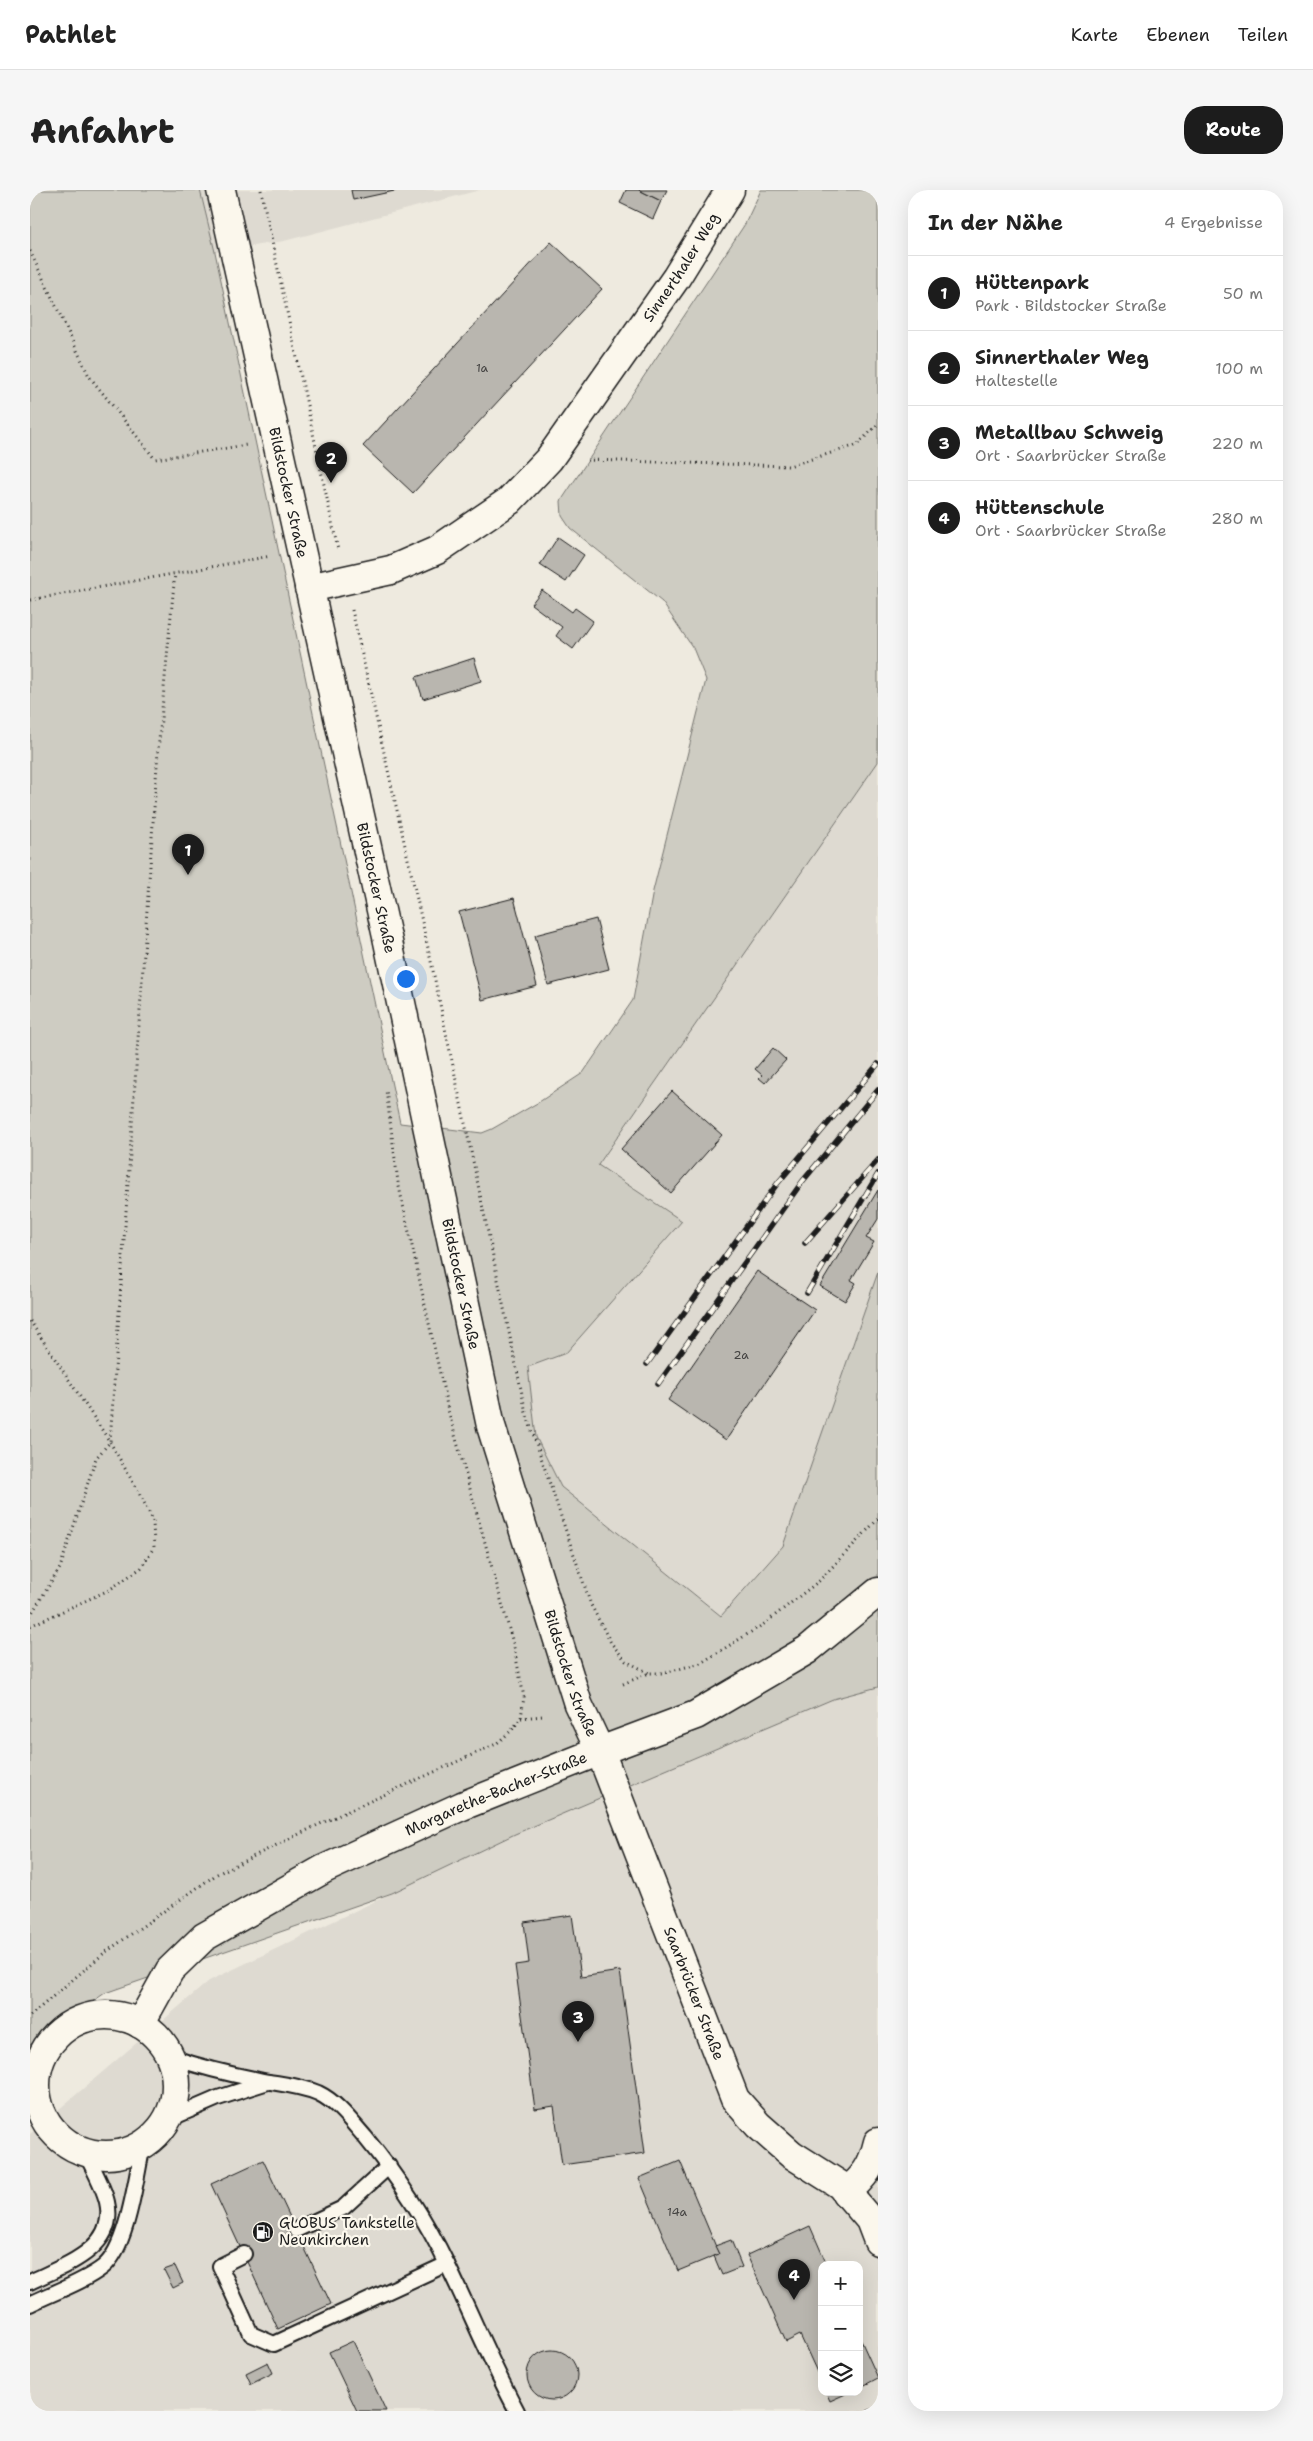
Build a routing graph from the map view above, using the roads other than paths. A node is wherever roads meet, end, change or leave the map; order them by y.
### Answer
1 (222, 190) edge
2 (730, 190) edge
3 (309, 588) junction
4 (878, 1592) edge
5 (600, 1751) junction
6 (140, 2024) junction
7 (170, 2057) junction
8 (268, 2082) junction
9 (35, 2111) edge
10 (168, 2120) junction
11 (878, 2142) edge
12 (143, 2145) junction
13 (85, 2152) junction
14 (389, 2166) junction
15 (846, 2193) junction
16 (296, 2230) dead end
17 (878, 2241) edge
18 (244, 2254) dead end
19 (447, 2264) junction
20 (30, 2282) edge
21 (30, 2304) edge
22 (517, 2411) edge

1 - 3 street, Bildstocker Straße
2 - 3 street, Sinnerthaler Weg
3 - 5 street, Bildstocker Straße
4 - 5 street, Margarethe-Bacher-Straße
5 - 6 street, Margarethe-Bacher-Straße
5 - 15 street, Saarbrücker Straße
6 - 7 street
6 - 9 street
7 - 8 lane
7 - 10 street
8 - 10 lane
8 - 14 lane
9 - 13 street
10 - 12 street
11 - 15 street
12 - 13 street
12 - 21 lane
13 - 20 lane
14 - 16 lane
14 - 19 lane
15 - 17 street, Saarbrücker Straße
18 - 19 lane
19 - 22 lane

